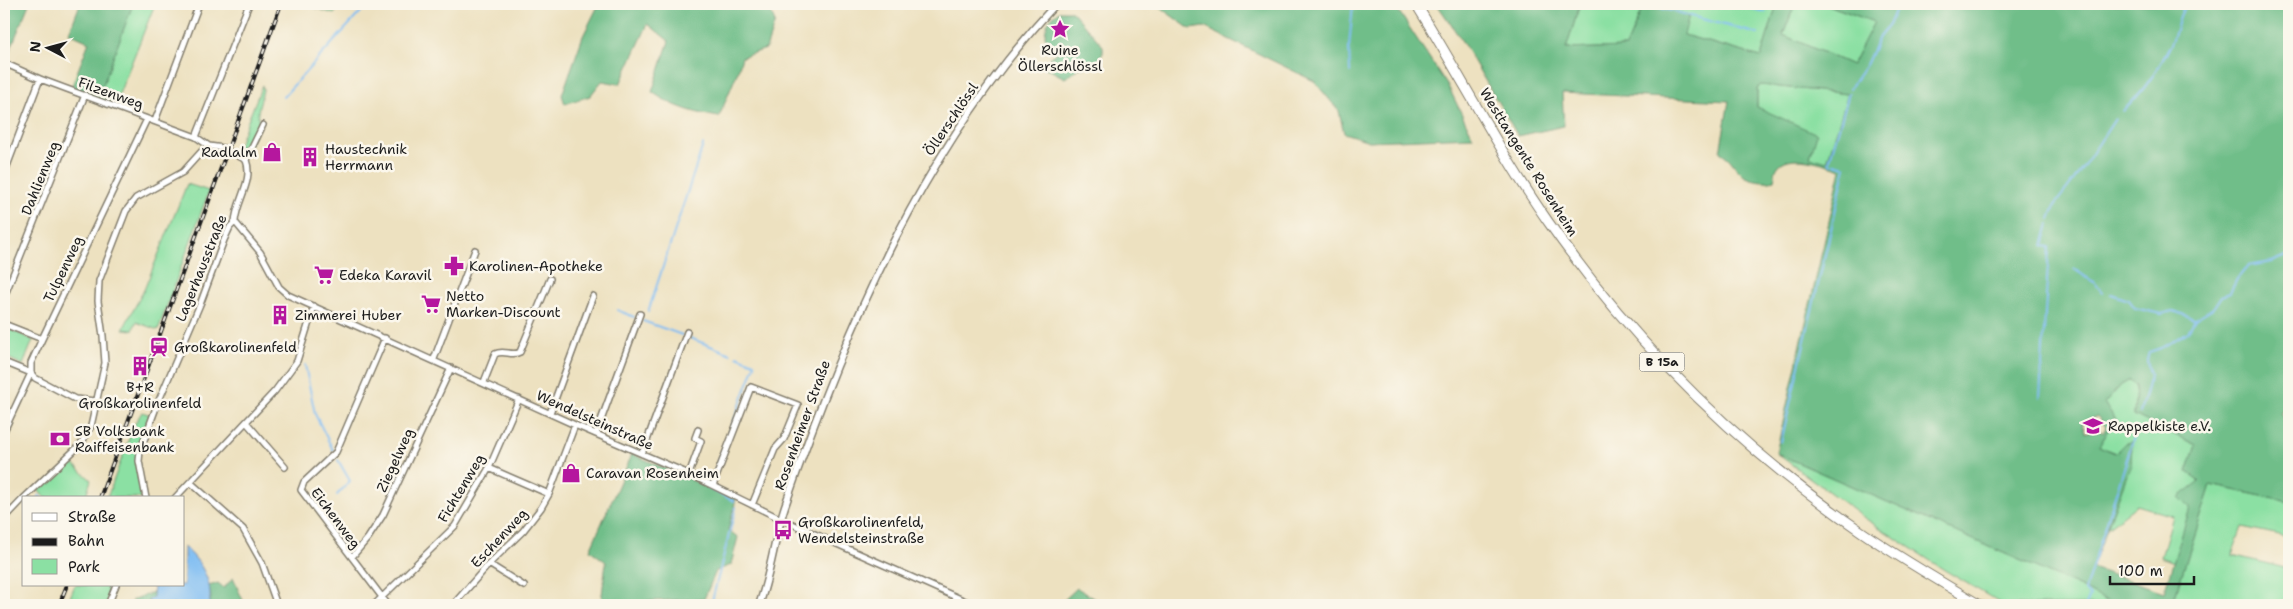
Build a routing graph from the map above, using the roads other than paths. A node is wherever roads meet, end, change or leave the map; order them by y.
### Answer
1 (199, 4) edge
2 (249, 4) edge
3 (1056, 4) edge
4 (1416, 4) edge
5 (4, 63) edge
6 (40, 79) junction
7 (85, 95) junction
8 (147, 118) junction
9 (155, 121) junction
10 (264, 125) dead end
11 (196, 137) junction
12 (209, 146) junction
13 (246, 160) junction
14 (4, 174) edge
15 (235, 222) junction
16 (475, 250) dead end
17 (885, 260) joint
18 (550, 279) dead end
19 (593, 296) dead end
20 (4, 298) edge
21 (314, 306) junction
22 (640, 314) dead end
23 (4, 324) edge
24 (687, 332) dead end
25 (385, 338) junction
26 (42, 339) junction
27 (434, 360) junction
28 (4, 362) edge
29 (451, 368) junction
30 (31, 374) junction
31 (484, 382) junction
32 (519, 399) junction
33 (96, 401) junction
34 (550, 413) junction
35 (246, 422) junction
36 (575, 425) junction
37 (698, 430) dead end
38 (4, 431) edge
39 (596, 434) junction
40 (642, 454) junction
41 (285, 467) dead end
42 (489, 468) junction
43 (689, 474) junction
44 (190, 482) junction
45 (712, 485) junction
46 (549, 494) junction
47 (26, 496) edge
48 (146, 496) edge
49 (177, 496) edge
50 (22, 500) edge
51 (752, 505) junction
52 (4, 519) edge
53 (782, 519) junction
54 (352, 557) junction
55 (490, 564) junction
56 (116, 586) edge
57 (524, 586) dead end
58 (382, 596) junction
59 (108, 605) edge
60 (277, 605) edge
61 (374, 605) edge
62 (388, 605) edge
63 (453, 605) edge
64 (759, 605) edge
65 (974, 605) edge
66 (1980, 605) edge

1 - 9 street
2 - 11 street
3 - 17 street, Öllerschlössl
4 - 66 highway, Westtangente Rosenheim / B 15a
5 - 6 street, Filzenweg
6 - 7 street, Filzenweg
6 - 14 street
7 - 8 street, Filzenweg
7 - 20 street, Dahlienweg
8 - 9 street, Filzenweg
8 - 26 street, Tulpenweg
9 - 11 street, Filzenweg
10 - 13 street
11 - 12 street, Filzenweg
12 - 13 street
12 - 33 street
13 - 15 street, Lagerhausstraße
15 - 21 street, Wendelsteinstraße
15 - 48 street, Lagerhausstraße
16 - 27 street
17 - 53 street, Rosenheimer Straße
18 - 31 street
19 - 34 street
21 - 25 street, Wendelsteinstraße
21 - 35 street
22 - 39 street
23 - 26 street
24 - 40 street
25 - 27 street, Wendelsteinstraße
25 - 54 street, Eichenweg
26 - 30 street, Tulpenweg
27 - 29 street, Wendelsteinstraße
28 - 30 street
29 - 31 street, Wendelsteinstraße
29 - 54 street, Ziegelweg
30 - 33 street
30 - 38 street, Tulpenweg
31 - 32 street, Wendelsteinstraße
32 - 34 street, Wendelsteinstraße
32 - 42 street, Fichtenweg
33 - 47 street
34 - 36 street, Wendelsteinstraße
35 - 41 street
35 - 44 street
36 - 39 street, Wendelsteinstraße
36 - 46 street, Eschenweg
37 - 43 street
39 - 40 street, Wendelsteinstraße
40 - 43 street, Wendelsteinstraße
42 - 46 street
42 - 58 street, Fichtenweg
43 - 45 street, Wendelsteinstraße
44 - 49 street
44 - 60 street
45 - 51 street, Wendelsteinstraße
45 - 51 street
46 - 55 street, Eschenweg
50 - 52 street
51 - 53 street, Wendelsteinstraße
53 - 64 street, Rosenheimer Straße
53 - 65 street, Wendelsteinstraße
54 - 58 street, Eichenweg
55 - 57 street
55 - 63 street, Eschenweg
56 - 59 street
58 - 61 street, Fichtenweg
58 - 62 street, Eichenweg

